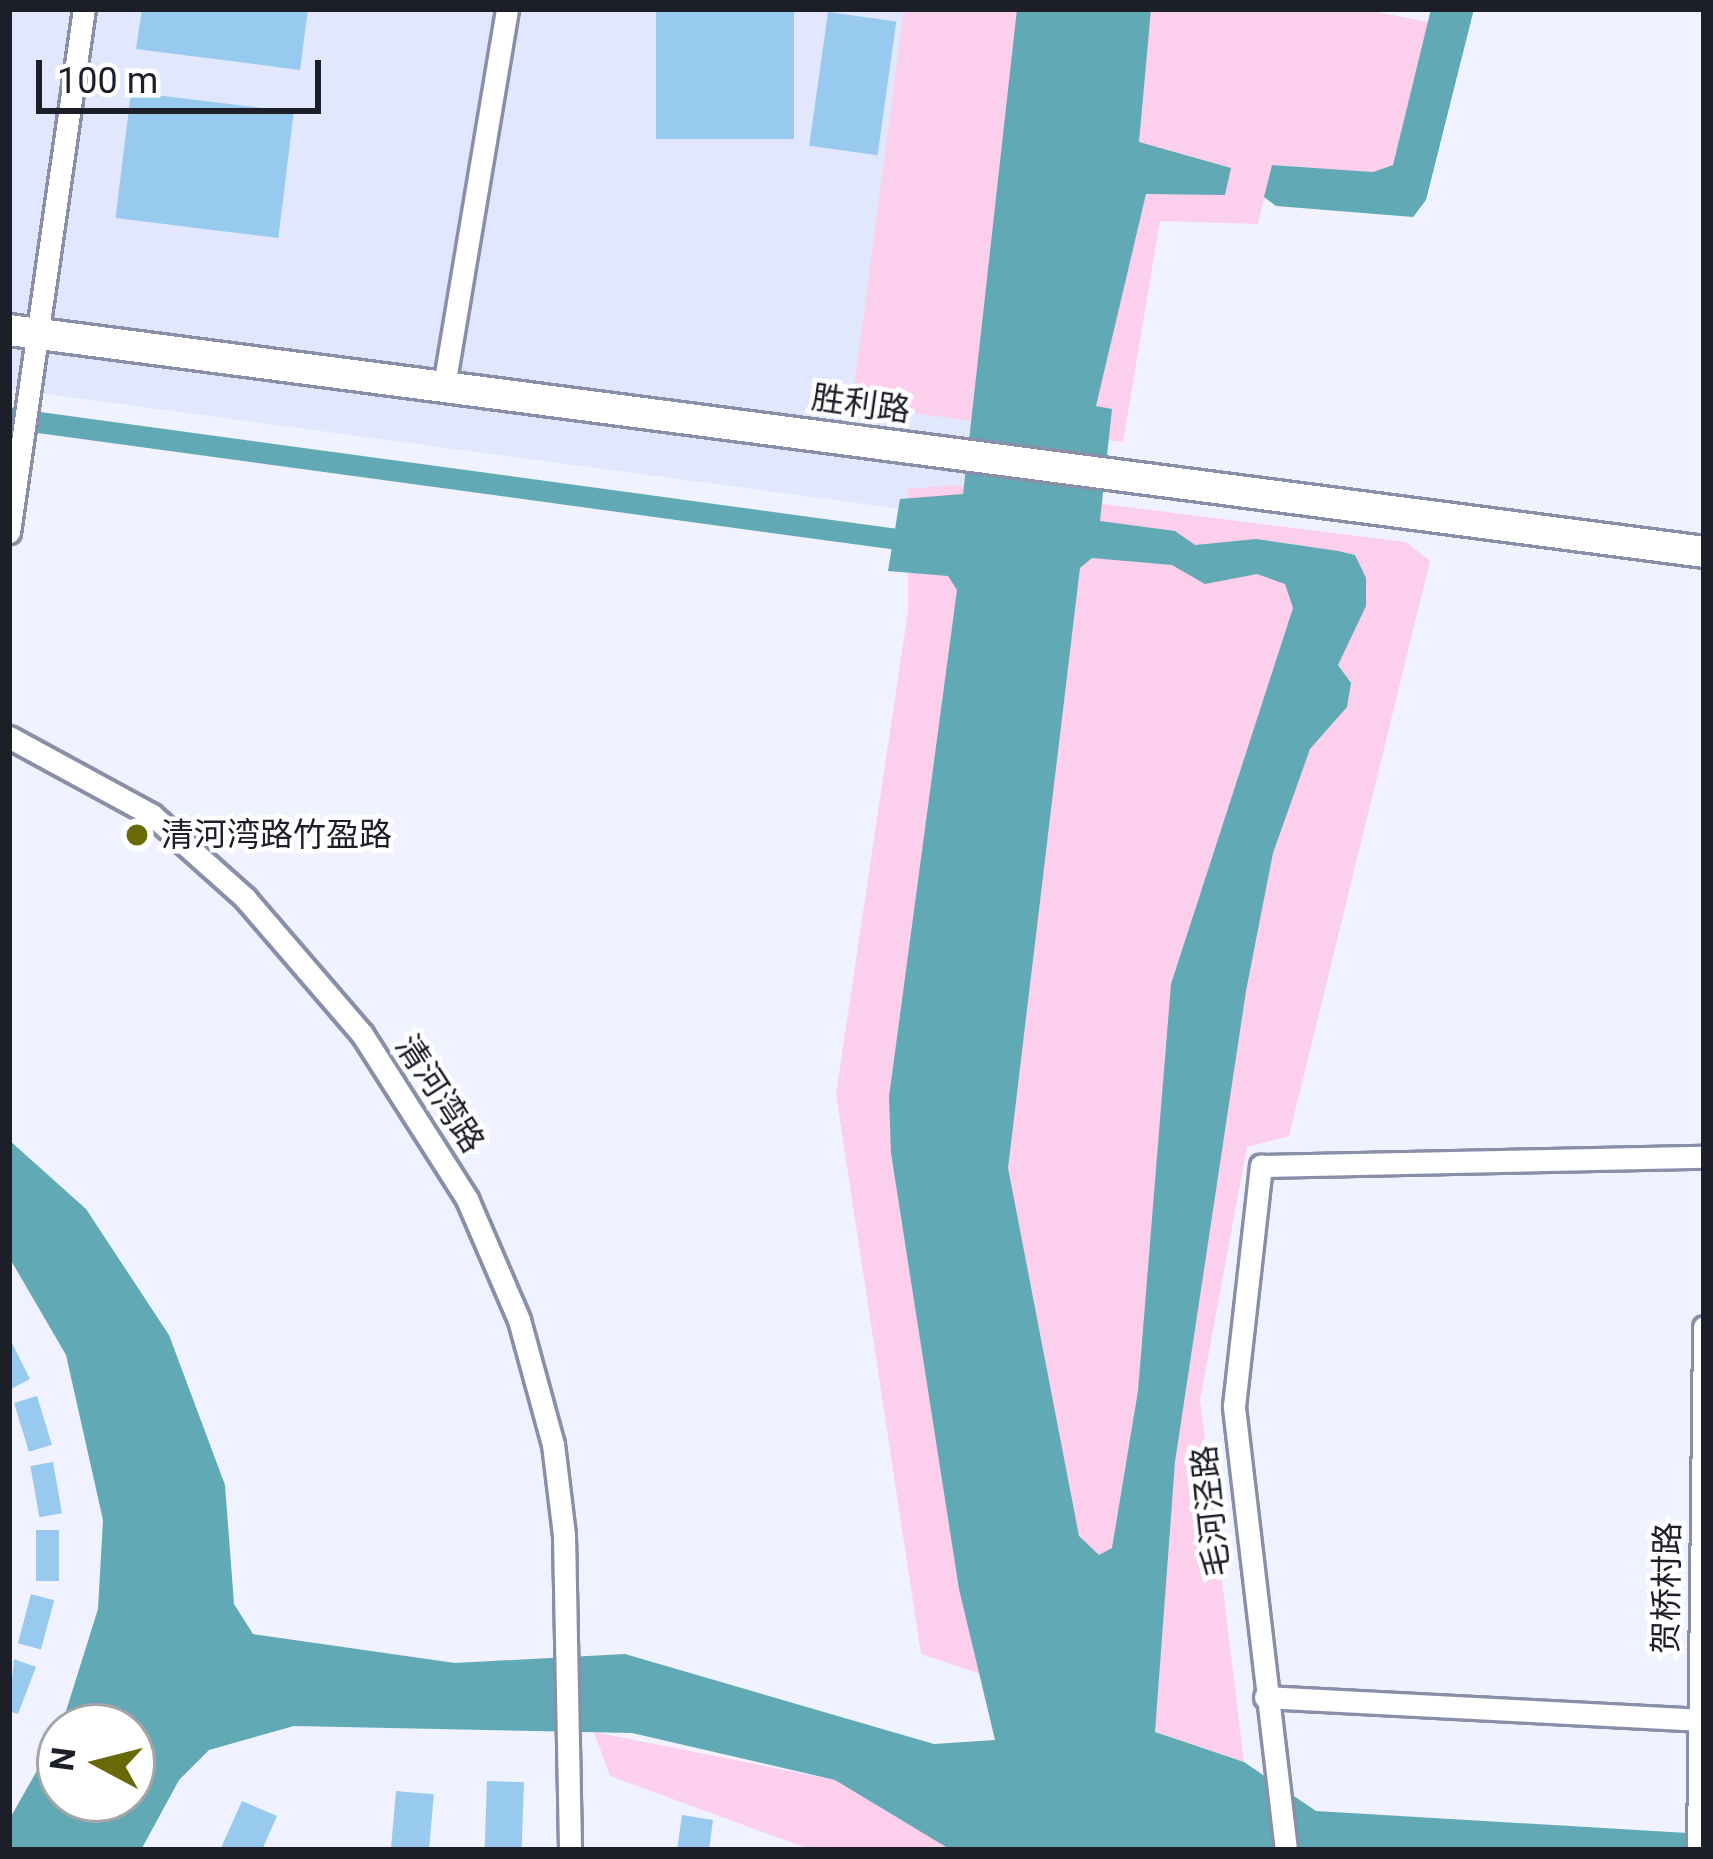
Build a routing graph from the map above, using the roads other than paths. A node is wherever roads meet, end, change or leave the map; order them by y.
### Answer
1 (84, 9) edge
2 (507, 9) edge
3 (9, 331) edge
4 (42, 335) junction
5 (444, 386) junction
6 (9, 532) edge
7 (1704, 552) edge
8 (9, 737) edge
9 (1704, 1157) edge
10 (1704, 1327) edge
11 (1265, 1697) junction
12 (1697, 1720) junction
13 (570, 1850) edge
14 (1286, 1850) edge
15 (1698, 1850) edge

1 - 4 street
2 - 5 street
3 - 4 main road, 胜利路
4 - 5 main road, 胜利路
4 - 6 street
5 - 7 main road, 胜利路
8 - 13 street, 清河湾路
9 - 11 street, 毛河泾路
10 - 12 street, 贺桥村路
11 - 12 street
11 - 14 street, 毛河泾路
12 - 15 street, 贺桥村路

